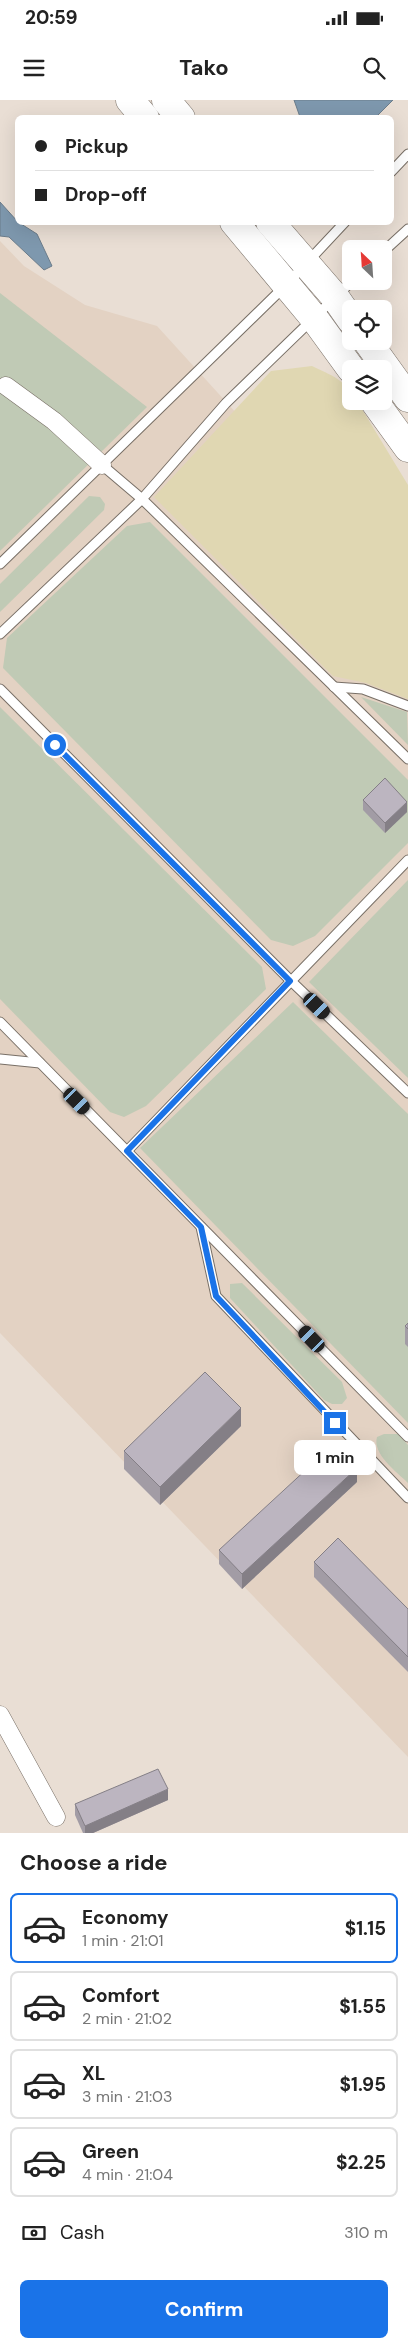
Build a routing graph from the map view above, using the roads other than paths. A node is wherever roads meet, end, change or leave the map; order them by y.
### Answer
1 (130, 100) edge
2 (166, 100) edge
3 (142, 115) edge
4 (178, 115) edge
5 (408, 154) edge
6 (394, 169) edge
7 (237, 225) edge
8 (272, 225) edge
9 (342, 225) edge
10 (408, 229) edge
11 (392, 244) edge
12 (305, 265) junction
13 (287, 284) junction
14 (342, 288) edge
15 (342, 290) edge
16 (314, 318) junction
17 (373, 350) edge
18 (344, 360) edge
19 (6, 386) dead end
20 (408, 398) edge
21 (381, 410) edge
22 (408, 448) edge
23 (102, 465) junction
24 (142, 499) junction
25 (0, 564) edge
26 (0, 634) edge
27 (334, 687) junction
28 (0, 689) edge
29 (408, 706) edge
30 (408, 759) edge
31 (408, 860) edge
32 (290, 981) junction
33 (0, 1022) edge
34 (0, 1059) edge
35 (40, 1063) junction
36 (408, 1093) edge
37 (127, 1151) junction
38 (201, 1227) junction
39 (408, 1437) edge
40 (408, 1498) edge
41 (0, 1715) edge
42 (56, 1817) dead end

1 - 3 main road
2 - 4 main road
5 - 6 lane
7 - 13 main road
8 - 12 main road
9 - 12 lane
10 - 11 lane
12 - 13 lane
12 - 14 main road
13 - 16 main road
13 - 23 lane
15 - 16 lane
16 - 18 main road
16 - 24 lane
17 - 20 main road
19 - 23 street
21 - 22 main road
23 - 24 lane
23 - 25 lane
24 - 26 lane
24 - 27 lane
27 - 29 lane
27 - 30 lane
28 - 32 lane
31 - 32 lane
32 - 36 lane
32 - 37 lane
33 - 35 lane
34 - 35 lane
35 - 37 lane
37 - 38 lane
38 - 39 lane
38 - 40 lane
41 - 42 street

